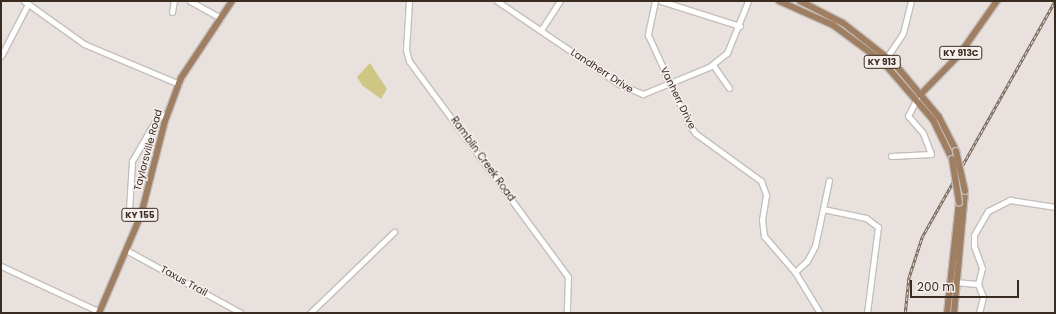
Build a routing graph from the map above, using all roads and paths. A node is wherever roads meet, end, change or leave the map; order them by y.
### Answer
1 (174, 1) edge
2 (190, 1) edge
3 (232, 1) edge
4 (409, 1) edge
5 (497, 1) edge
6 (560, 1) edge
7 (655, 1) edge
8 (661, 1) edge
9 (748, 1) edge
10 (779, 1) edge
11 (800, 1) edge
12 (911, 1) edge
13 (997, 1) edge
14 (26, 2) edge
15 (172, 12) dead end
16 (221, 18) junction
17 (740, 26) junction
18 (542, 30) junction
19 (1, 56) edge
20 (888, 56) junction
21 (883, 62) junction
22 (713, 65) junction
23 (178, 84) junction
24 (671, 84) junction
25 (729, 88) dead end
26 (922, 93) junction
27 (917, 98) junction
28 (168, 113) junction
29 (891, 156) dead end
30 (829, 180) dead end
31 (1055, 207) edge
32 (823, 209) junction
33 (139, 218) junction
34 (394, 232) dead end
35 (126, 250) junction
36 (1, 266) edge
37 (795, 272) junction
38 (954, 282) junction
39 (978, 284) junction
40 (99, 313) edge
41 (241, 313) edge
42 (310, 313) edge
43 (567, 313) edge
44 (820, 313) edge
45 (867, 313) edge
46 (947, 313) edge
47 (954, 313) edge
48 (979, 313) edge

1 - 15 street
2 - 16 street
3 - 16 main road, Taylorsville Road / KY 155
4 - 43 street, Ramblin Creek Road
5 - 18 street, Landherr Drive
6 - 18 street
7 - 24 street, Vanherr Drive
8 - 17 street
9 - 17 street, Landherr Drive
10 - 21 main road, KY 913
11 - 20 main road, KY 913
12 - 20 street
13 - 26 main road, KY 913C
14 - 19 street
14 - 23 street
16 - 23 main road, Taylorsville Road / KY 155
17 - 22 street, Landherr Drive
18 - 24 street, Landherr Drive
20 - 21 street
20 - 26 main road, KY 913
21 - 27 main road, KY 913
22 - 24 street, Landherr Drive
22 - 25 street
23 - 28 main road, Taylorsville Road / KY 155
24 - 37 street, Vanherr Drive
26 - 27 main road, KY 913C
26 - 38 main road, KY 913, bridge
27 - 29 street
27 - 38 main road, KY 913, bridge
28 - 33 main road, Taylorsville Road / KY 155
28 - 33 street
30 - 32 street
31 - 39 street
32 - 37 street
32 - 45 street
33 - 35 main road, Taylorsville Road / KY 155
34 - 42 street
35 - 40 main road, Taylorsville Road / KY 155
35 - 41 street, Taxus Trail
36 - 40 street
37 - 44 street, Vanherr Drive
38 - 39 street
38 - 46 main road, KY 913
38 - 47 main road, KY 913
39 - 48 street

